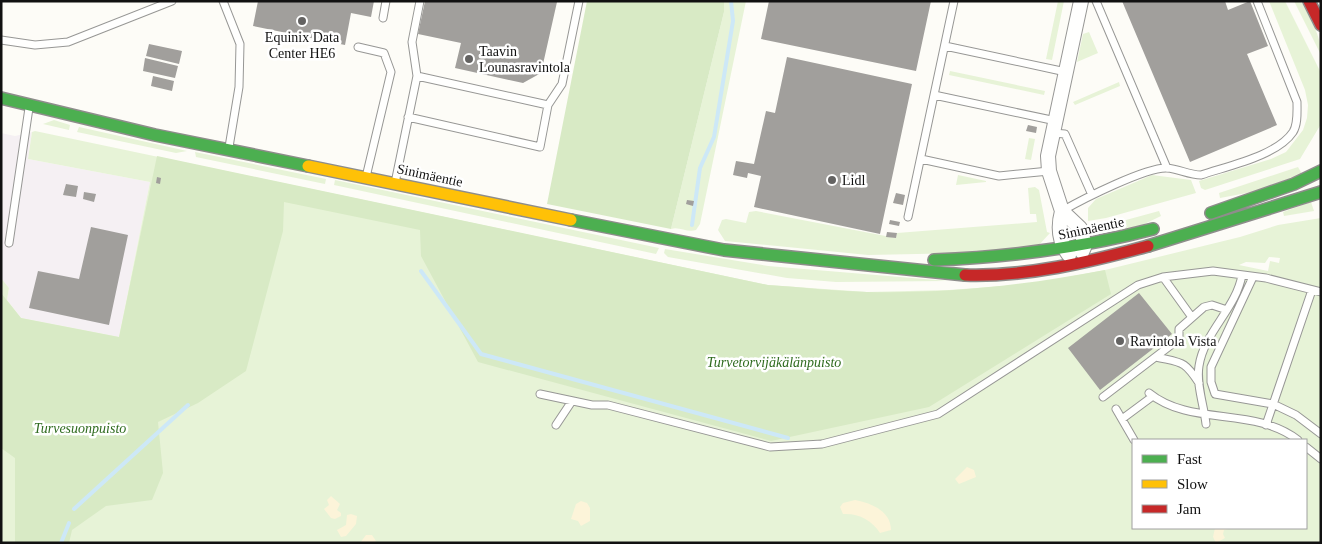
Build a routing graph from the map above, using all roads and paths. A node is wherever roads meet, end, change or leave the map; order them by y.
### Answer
1 (172, 1) edge
2 (223, 1) edge
3 (386, 1) edge
4 (420, 1) edge
5 (579, 1) edge
6 (954, 1) edge
7 (1081, 1) edge
8 (1096, 1) edge
9 (1256, 1) edge
10 (1309, 1) edge
11 (383, 18) dead end
12 (1321, 25) edge
13 (1, 40) edge
14 (944, 46) junction
15 (358, 47) dead end
16 (1066, 72) junction
17 (416, 76) junction
18 (934, 95) junction
19 (1, 98) edge
20 (29, 105) junction
21 (548, 105) junction
22 (408, 118) junction
23 (1055, 127) junction
24 (229, 150) junction
25 (921, 159) junction
26 (1168, 168) junction
27 (1048, 171) junction
28 (1321, 171) edge
29 (366, 177) junction
30 (394, 183) junction
31 (1321, 192) edge
32 (1092, 195) junction
33 (1062, 210) junction
34 (1200, 216) dead end
35 (908, 217) dead end
36 (1165, 226) dead end
37 (9, 243) dead end
38 (1085, 245) junction
39 (1065, 249) junction
40 (1076, 263) junction
41 (856, 264) junction
42 (1242, 275) junction
43 (1163, 277) junction
44 (1253, 277) junction
45 (1312, 290) junction
46 (1321, 292) edge
47 (1227, 310) junction
48 (1191, 316) dead end
49 (1156, 357) junction
50 (1199, 384) junction
51 (540, 394) dead end
52 (1103, 398) dead end
53 (572, 400) junction
54 (1273, 404) junction
55 (1116, 409) dead end
56 (1205, 413) junction
57 (1122, 419) junction
58 (1206, 424) dead end
59 (1266, 425) junction
60 (556, 426) dead end
61 (1321, 434) edge
62 (1133, 439) edge
63 (1296, 439) edge
64 (1307, 448) edge
65 (1321, 458) edge

1 - 13 lane
2 - 24 lane
3 - 11 lane
4 - 17 lane
5 - 21 lane
6 - 14 lane
7 - 16 street
8 - 26 lane
9 - 26 lane
10 - 12 main road
14 - 16 lane
14 - 18 lane
15 - 29 lane
16 - 23 street
17 - 21 lane
17 - 22 lane
18 - 23 lane
18 - 25 lane
19 - 20 main road, Sinimäentie
20 - 24 main road, Sinimäentie
20 - 37 lane
21 - 22 lane
22 - 30 lane
23 - 27 street
23 - 32 lane
24 - 29 main road, Sinimäentie
25 - 27 lane
25 - 35 lane
26 - 32 lane
27 - 33 street
28 - 34 main road
29 - 30 main road, Sinimäentie
30 - 41 main road, Sinimäentie
31 - 40 main road, Sinimäentie
32 - 33 lane
33 - 38 street
33 - 39 street
36 - 38 main road, Sinimäentie
38 - 39 main road, Sinimäentie
38 - 40 street
39 - 40 street
39 - 41 main road, Sinimäentie
40 - 41 main road, Sinimäentie
42 - 43 lane
42 - 44 lane
42 - 47 lane
43 - 48 lane
43 - 53 lane
44 - 45 lane
44 - 54 lane
45 - 46 lane
45 - 54 lane
47 - 49 lane
47 - 50 lane
49 - 50 lane
49 - 52 lane
50 - 56 lane
51 - 53 lane
53 - 60 lane
54 - 59 lane
54 - 61 lane
55 - 57 lane
56 - 57 lane
56 - 58 lane
56 - 59 lane
57 - 62 lane
59 - 63 lane
64 - 65 lane

